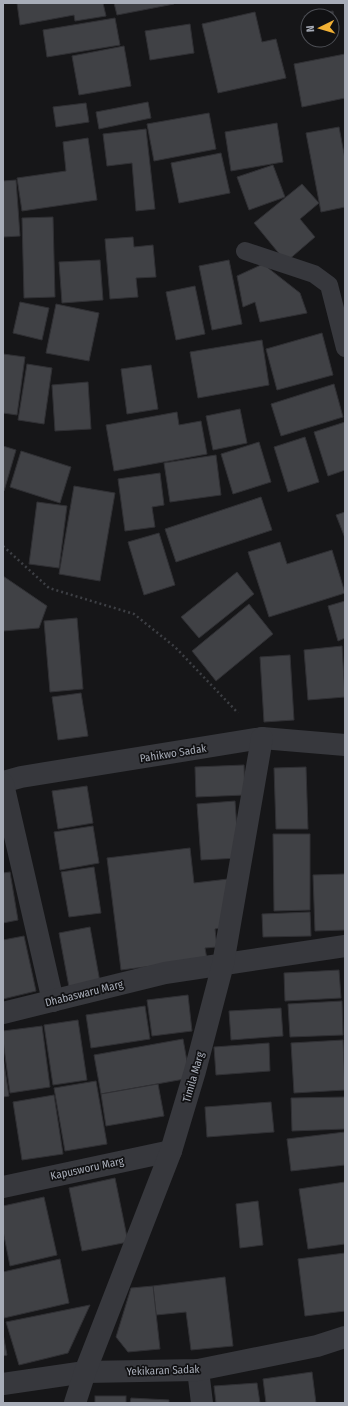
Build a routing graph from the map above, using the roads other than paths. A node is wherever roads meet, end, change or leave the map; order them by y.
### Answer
1 (245, 251) dead end
2 (345, 348) edge
3 (262, 738) junction
4 (345, 745) edge
5 (3, 783) edge
6 (345, 946) edge
7 (223, 964) junction
8 (53, 1001) junction
9 (3, 1013) edge
10 (170, 1151) junction
11 (3, 1187) edge
12 (345, 1337) edge
13 (198, 1370) junction
14 (85, 1372) junction
15 (3, 1384) edge
16 (75, 1403) edge
17 (202, 1403) edge

1 - 2 lane
3 - 4 street, Pahikwo Sadak
3 - 5 street, Pahikwo Sadak
3 - 7 street, Timila Marg
5 - 8 street
6 - 7 street, Dhabaswaru Marg
7 - 8 street, Dhabaswaru Marg
7 - 10 street, Timila Marg
8 - 9 street, Dhabaswaru Marg
10 - 11 street, Kapusworu Marg
10 - 14 street, Timila Marg
12 - 13 street, Yekikaran Sadak
13 - 14 street, Yekikaran Sadak
13 - 17 street
14 - 15 street, Yekikaran Sadak
14 - 16 street, Timila Marg

